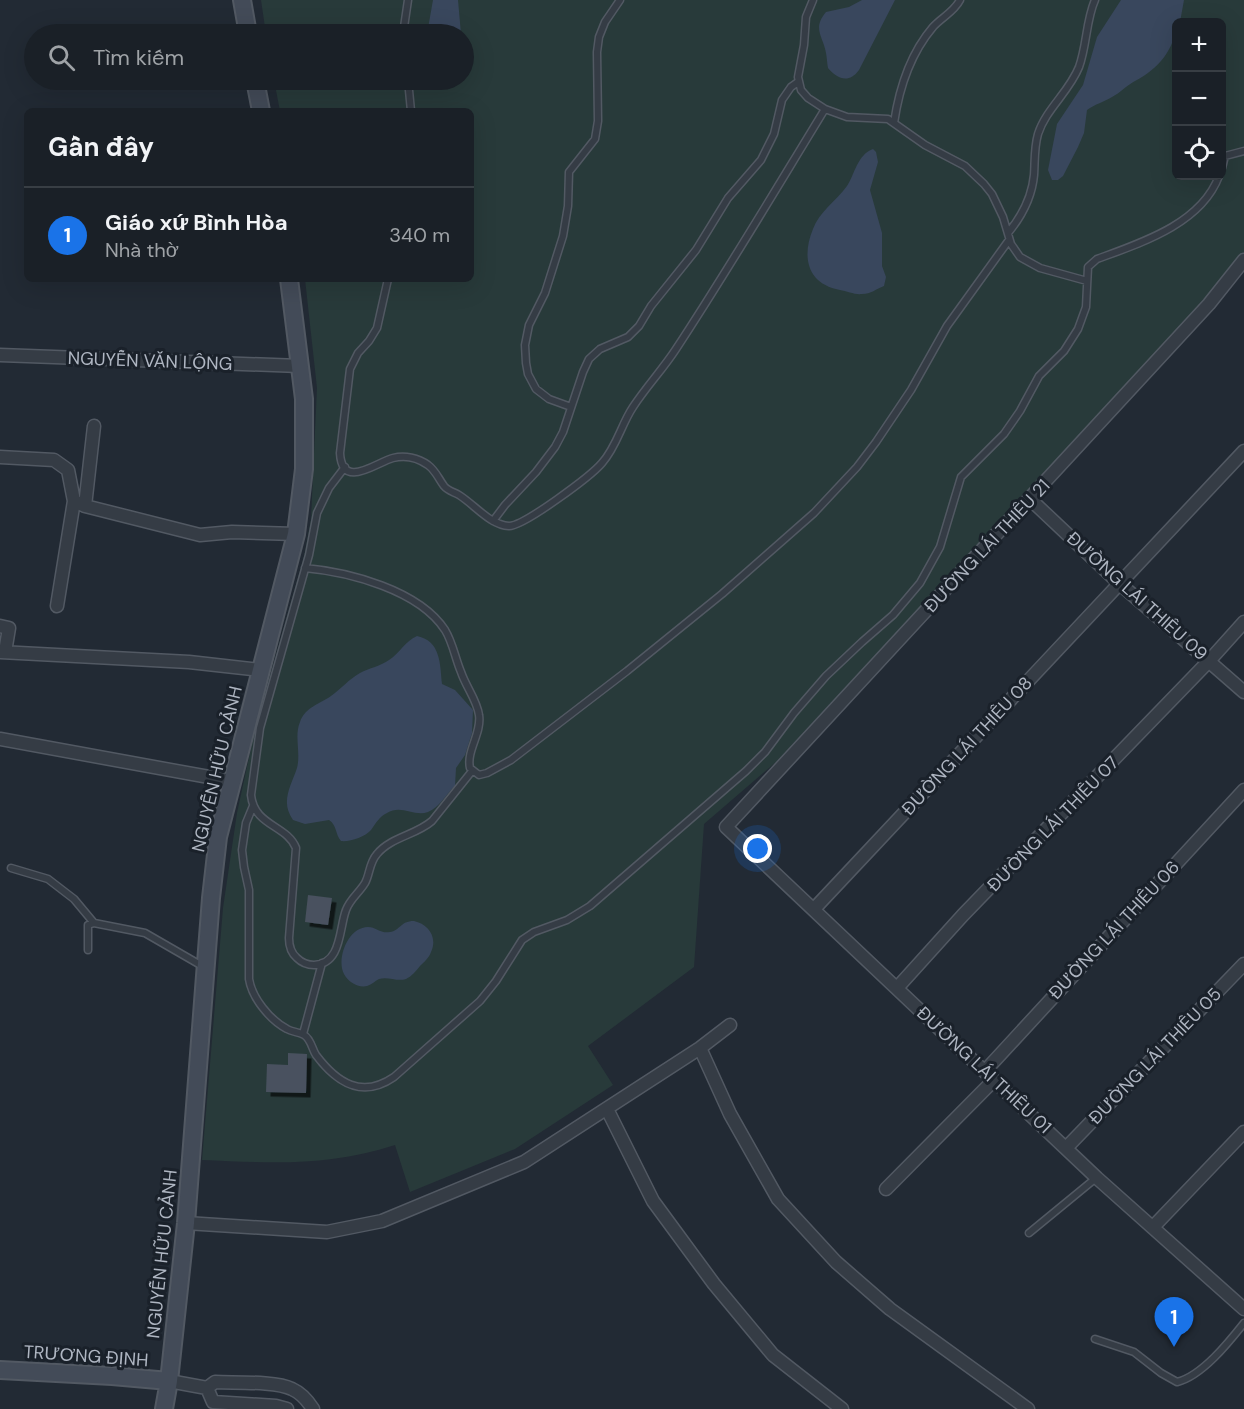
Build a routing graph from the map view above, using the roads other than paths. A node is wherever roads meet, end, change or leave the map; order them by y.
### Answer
1 (242, 0) edge
2 (408, 0) edge
3 (620, 0) edge
4 (813, 0) edge
5 (960, 0) edge
6 (1095, 0) edge
7 (246, 24) edge
8 (405, 24) edge
9 (798, 82) junction
10 (257, 90) edge
11 (409, 90) edge
12 (260, 108) edge
13 (411, 108) edge
14 (825, 109) junction
15 (894, 123) junction
16 (1244, 151) edge
17 (1226, 156) edge
18 (1217, 180) edge
19 (1009, 236) junction
20 (1244, 260) edge
21 (1087, 281) junction
22 (289, 282) edge
23 (387, 282) edge
24 (0, 355) edge
25 (300, 366) junction
26 (571, 407) junction
27 (93, 426) dead end
28 (1244, 451) edge
29 (0, 457) edge
30 (345, 466) junction
31 (1030, 499) junction
32 (80, 503) junction
33 (493, 521) junction
34 (296, 534) junction
35 (305, 568) junction
36 (1119, 583) junction
37 (57, 606) dead end
38 (1244, 622) edge
39 (0, 626) edge
40 (2, 652) edge
41 (1209, 661) junction
42 (261, 670) junction
43 (1244, 692) edge
44 (0, 739) edge
45 (472, 771) junction
46 (231, 781) junction
47 (1244, 790) edge
48 (253, 806) junction
49 (726, 827) joint
50 (11, 868) dead end
51 (814, 909) junction
52 (94, 923) junction
53 (88, 950) dead end
54 (322, 963) junction
55 (1244, 964) edge
56 (207, 969) junction
57 (897, 988) junction
58 (730, 1024) dead end
59 (303, 1034) junction
60 (700, 1048) junction
61 (989, 1075) junction
62 (607, 1109) junction
63 (1244, 1132) edge
64 (1066, 1148) junction
65 (1097, 1178) junction
66 (886, 1189) dead end
67 (186, 1222) junction
68 (1153, 1227) junction
69 (1029, 1233) dead end
70 (1243, 1308) edge
71 (1244, 1323) edge
72 (1095, 1339) dead end
73 (0, 1370) edge
74 (169, 1381) junction
75 (207, 1388) junction
76 (164, 1409) edge
77 (287, 1409) edge
78 (313, 1409) edge
79 (841, 1409) edge
80 (1028, 1409) edge

1 - 7 street
2 - 8 lane
3 - 26 lane
4 - 9 lane
5 - 15 lane
6 - 19 lane
9 - 14 lane
9 - 26 lane
10 - 12 street
11 - 13 lane
14 - 15 lane
14 - 33 lane
15 - 19 lane
16 - 17 lane
18 - 21 lane
19 - 21 lane
19 - 45 lane
20 - 31 street, ĐƯỜNG LÁI THIÊU 21
21 - 59 lane
22 - 25 street, NGUYỄN HỮU CẢNH
23 - 30 lane
24 - 25 street, NGUYỄN VĂN LỘNG
25 - 34 street, NGUYỄN HỮU CẢNH
26 - 33 lane
27 - 32 street
28 - 36 street, ĐƯỜNG LÁI THIÊU 08
29 - 32 street
30 - 33 lane
30 - 35 lane
31 - 36 street, ĐƯỜNG LÁI THIÊU 09
31 - 49 street, ĐƯỜNG LÁI THIÊU 21
32 - 34 street
32 - 37 street
34 - 42 street, NGUYỄN HỮU CẢNH
35 - 45 lane
35 - 48 lane
36 - 41 street, ĐƯỜNG LÁI THIÊU 09
36 - 51 street, ĐƯỜNG LÁI THIÊU 08
38 - 41 street, ĐƯỜNG LÁI THIÊU 07
39 - 40 street
40 - 42 street
41 - 43 street, ĐƯỜNG LÁI THIÊU 09
41 - 57 street, ĐƯỜNG LÁI THIÊU 07
42 - 46 street, NGUYỄN HỮU CẢNH
44 - 46 street
45 - 54 lane
46 - 56 street, NGUYỄN HỮU CẢNH
47 - 61 street, ĐƯỜNG LÁI THIÊU 06
48 - 54 lane
48 - 59 lane
49 - 51 street, ĐƯỜNG LÁI THIÊU 01
50 - 52 lane
51 - 57 street, ĐƯỜNG LÁI THIÊU 01
52 - 53 lane
52 - 56 lane
54 - 59 lane
55 - 64 street, ĐƯỜNG LÁI THIÊU 05
56 - 67 street, NGUYỄN HỮU CẢNH
57 - 61 street, ĐƯỜNG LÁI THIÊU 01
58 - 60 street
60 - 62 street
60 - 80 street
61 - 64 street, ĐƯỜNG LÁI THIÊU 01
61 - 66 street, ĐƯỜNG LÁI THIÊU 06
62 - 67 street
62 - 79 street
63 - 68 street
64 - 65 street, ĐƯỜNG LÁI THIÊU 01
65 - 68 street, ĐƯỜNG LÁI THIÊU 01
65 - 69 lane
67 - 74 street, NGUYỄN HỮU CẢNH
68 - 70 street, ĐƯỜNG LÁI THIÊU 01
71 - 72 lane
73 - 74 street, TRƯƠNG ĐỊNH
74 - 75 street
74 - 76 street, NGUYỄN HỮU CẢNH
75 - 77 street
75 - 78 street

